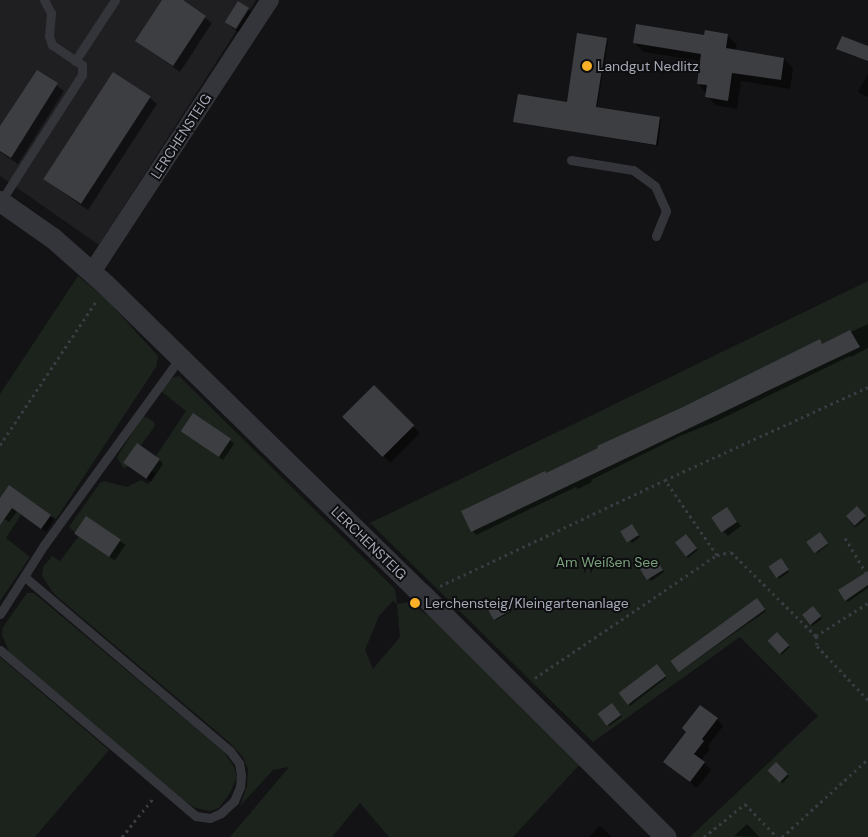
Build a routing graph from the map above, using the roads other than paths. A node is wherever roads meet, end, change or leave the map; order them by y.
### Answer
1 (44, 0) edge
2 (115, 0) edge
3 (270, 0) edge
4 (75, 61) junction
5 (571, 160) dead end
6 (0, 201) edge
7 (656, 236) dead end
8 (99, 279) junction
9 (180, 358) junction
10 (24, 576) junction
11 (0, 614) edge
12 (0, 650) edge
13 (666, 837) edge

1 - 4 lane
2 - 4 lane
3 - 8 street, LERCHENSTEIG
4 - 6 lane
5 - 7 lane
6 - 8 street, LERCHENSTEIG
8 - 9 street, LERCHENSTEIG
9 - 10 lane
9 - 13 street, LERCHENSTEIG
10 - 11 lane
10 - 12 lane

